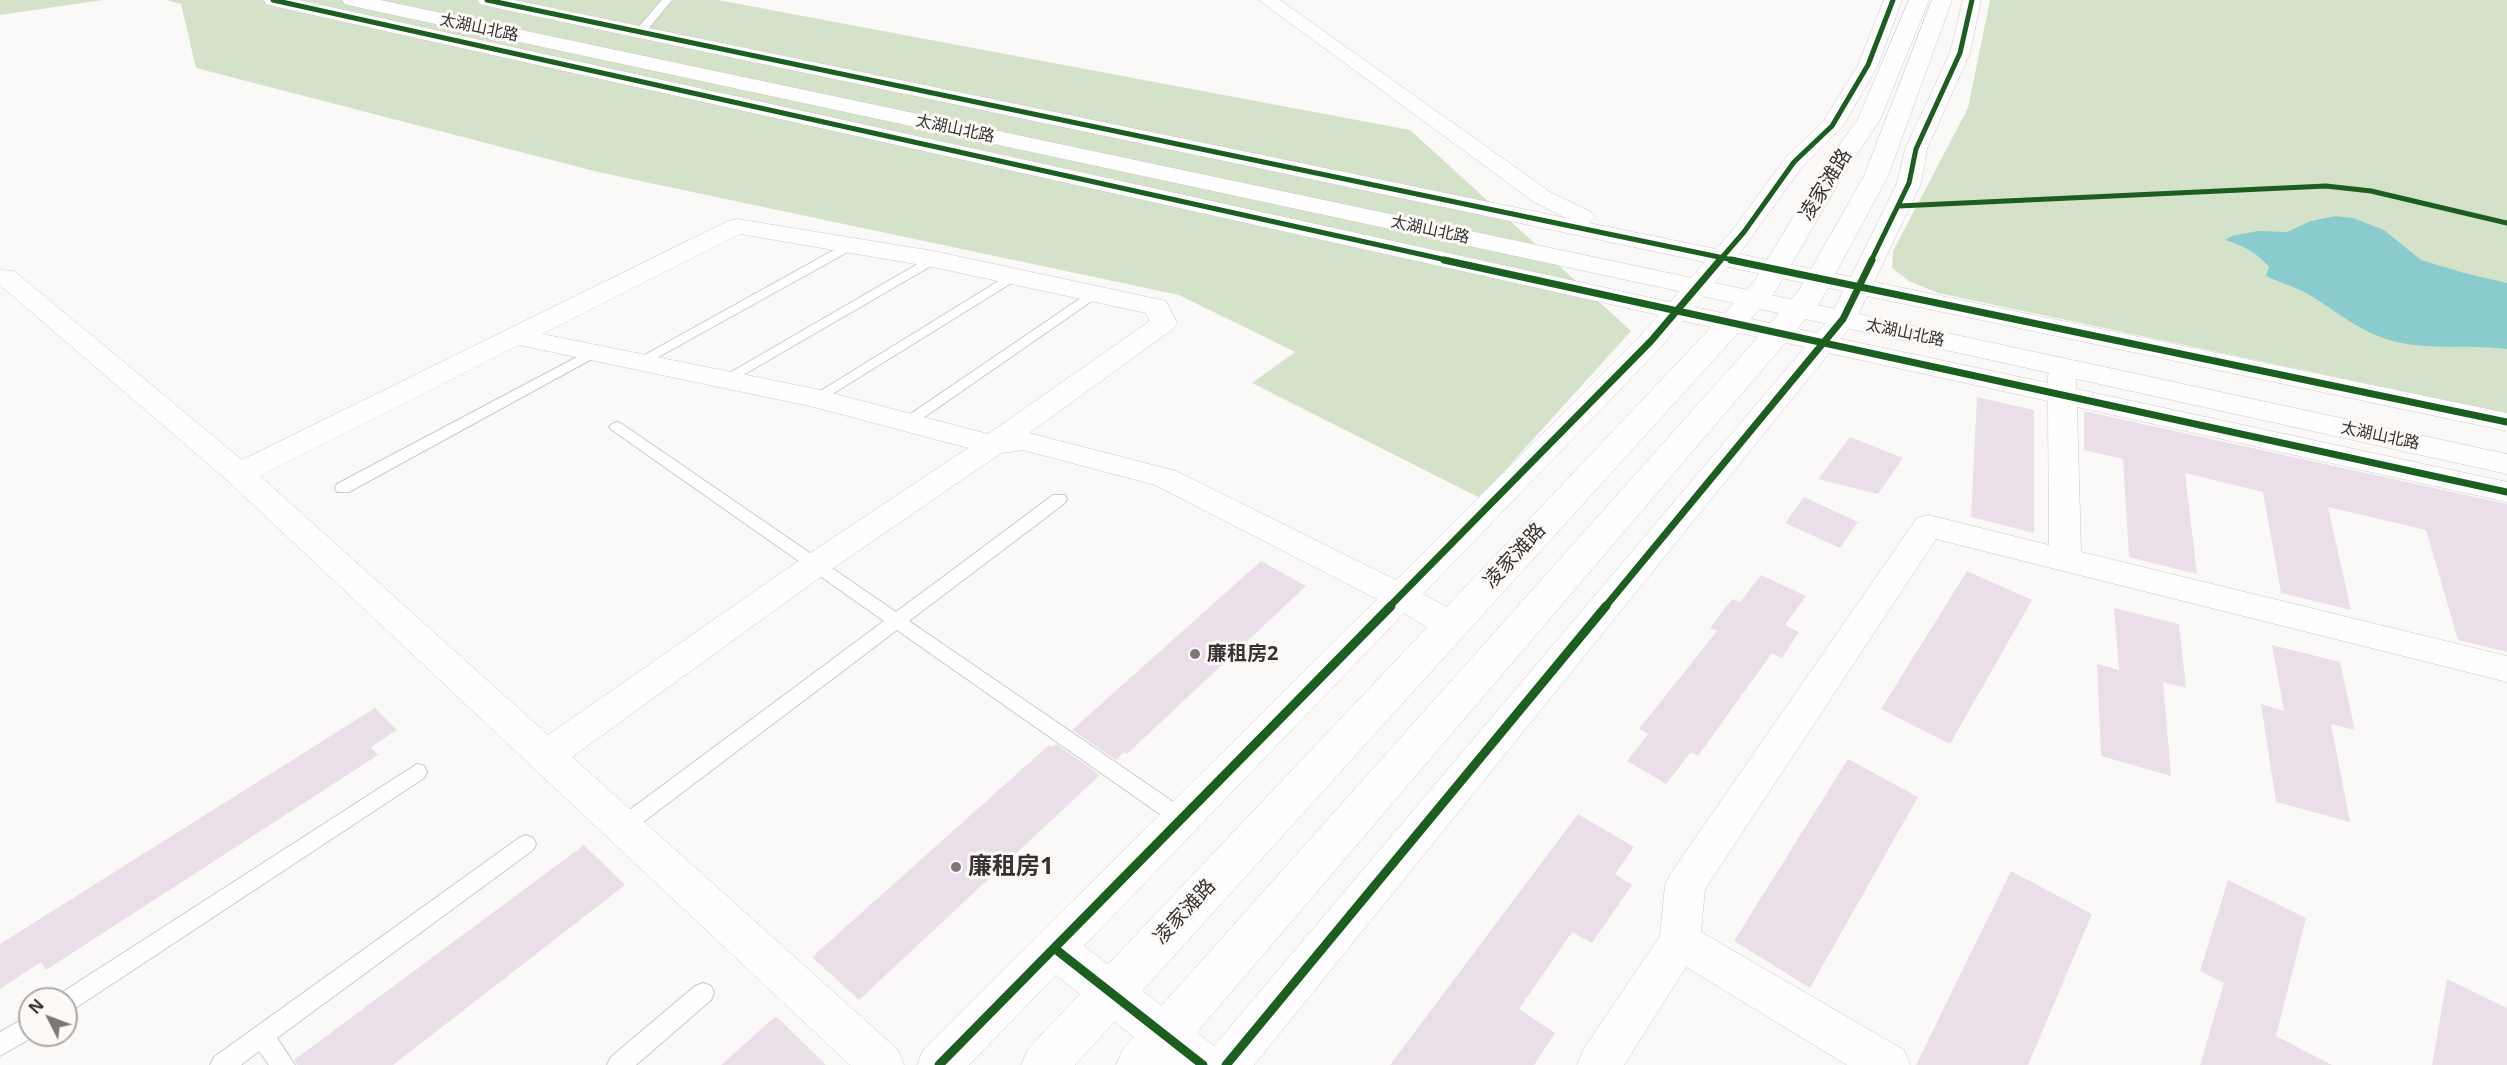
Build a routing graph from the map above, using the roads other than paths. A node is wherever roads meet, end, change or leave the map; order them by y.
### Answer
1 (273, 0) edge
2 (352, 0) edge
3 (406, 0) edge
4 (487, 0) edge
5 (667, 0) edge
6 (1268, 0) edge
7 (1893, 0) edge
8 (1919, 0) edge
9 (1942, 0) edge
10 (1972, 0) edge
11 (640, 32) junction
12 (1624, 237) junction
13 (850, 245) junction
14 (933, 259) junction
15 (1709, 273) junction
16 (5, 276) dead end
17 (1013, 276) junction
18 (1094, 293) junction
19 (1756, 294) junction
20 (1801, 304) junction
21 (1852, 304) junction
22 (1676, 311) junction
23 (517, 337) junction
24 (1823, 343) junction
25 (594, 352) junction
26 (639, 362) junction
27 (726, 380) junction
28 (2062, 381) junction
29 (816, 398) junction
30 (908, 422) junction
31 (2507, 422) edge
32 (617, 427) dead end
33 (993, 445) junction
34 (2507, 446) edge
35 (2507, 464) edge
36 (239, 474) junction
37 (343, 488) dead end
38 (2507, 492) edge
39 (1059, 499) dead end
40 (2065, 560) junction
41 (815, 565) junction
42 (1400, 596) junction
43 (897, 621) junction
44 (1451, 625) junction
45 (2507, 669) edge
46 (546, 756) junction
47 (417, 772) dead end
48 (1181, 818) junction
49 (623, 826) junction
50 (526, 844) dead end
51 (1680, 941) junction
52 (1054, 948) junction
53 (703, 993) dead end
54 (1111, 993) junction
55 (78, 994) edge
56 (18, 1034) edge
57 (262, 1036) junction
58 (0, 1045) edge
59 (1152, 1050) edge
60 (952, 1061) edge
61 (1048, 1064) edge
62 (222, 1065) edge
63 (283, 1065) edge
64 (619, 1065) edge
65 (882, 1065) edge
66 (1203, 1065) edge
67 (1226, 1065) edge
68 (1599, 1065) edge
69 (1888, 1065) edge

1 - 22 street
2 - 15 main road, 太湖山北路
3 - 15 main road, 太湖山北路
4 - 11 street
5 - 11 lane
6 - 12 street
7 - 15 street
8 - 19 main road, 凌家滩路
9 - 20 main road, 凌家滩路
10 - 21 street
11 - 12 street
12 - 15 street
13 - 14 street
13 - 23 street
13 - 26 lane
14 - 17 street
14 - 27 lane
15 - 19 street
15 - 19 main road, 太湖山北路
15 - 22 street
16 - 36 street
17 - 18 street
17 - 29 lane
18 - 30 lane
18 - 33 street
19 - 20 main road, 太湖山北路
19 - 20 street
19 - 22 street
19 - 44 main road, 凌家滩路
20 - 21 main road, 太湖山北路
20 - 24 street
20 - 59 main road, 凌家滩路
21 - 24 street
21 - 28 main road, 太湖山北路
21 - 31 street
21 - 34 main road, 太湖山北路
22 - 42 street
23 - 25 street
23 - 36 street
24 - 28 street
24 - 67 street
25 - 26 street
25 - 37 lane
26 - 27 street
27 - 29 street
28 - 35 main road, 太湖山北路
28 - 38 street
28 - 40 street
29 - 30 street
30 - 33 street
32 - 41 lane
33 - 41 street
33 - 42 street
36 - 46 street
39 - 43 lane
40 - 45 street
40 - 51 street
41 - 43 lane
41 - 46 street
42 - 44 street
42 - 48 street
43 - 48 lane
43 - 49 lane
44 - 54 main road, 凌家滩路
46 - 49 street
47 - 55 lane
48 - 52 street
49 - 65 street
50 - 57 lane
51 - 68 street
51 - 69 street
52 - 54 street
52 - 60 street
53 - 64 lane
54 - 59 street
54 - 61 main road, 凌家滩路
56 - 58 lane
57 - 62 lane
57 - 63 lane
59 - 66 street

